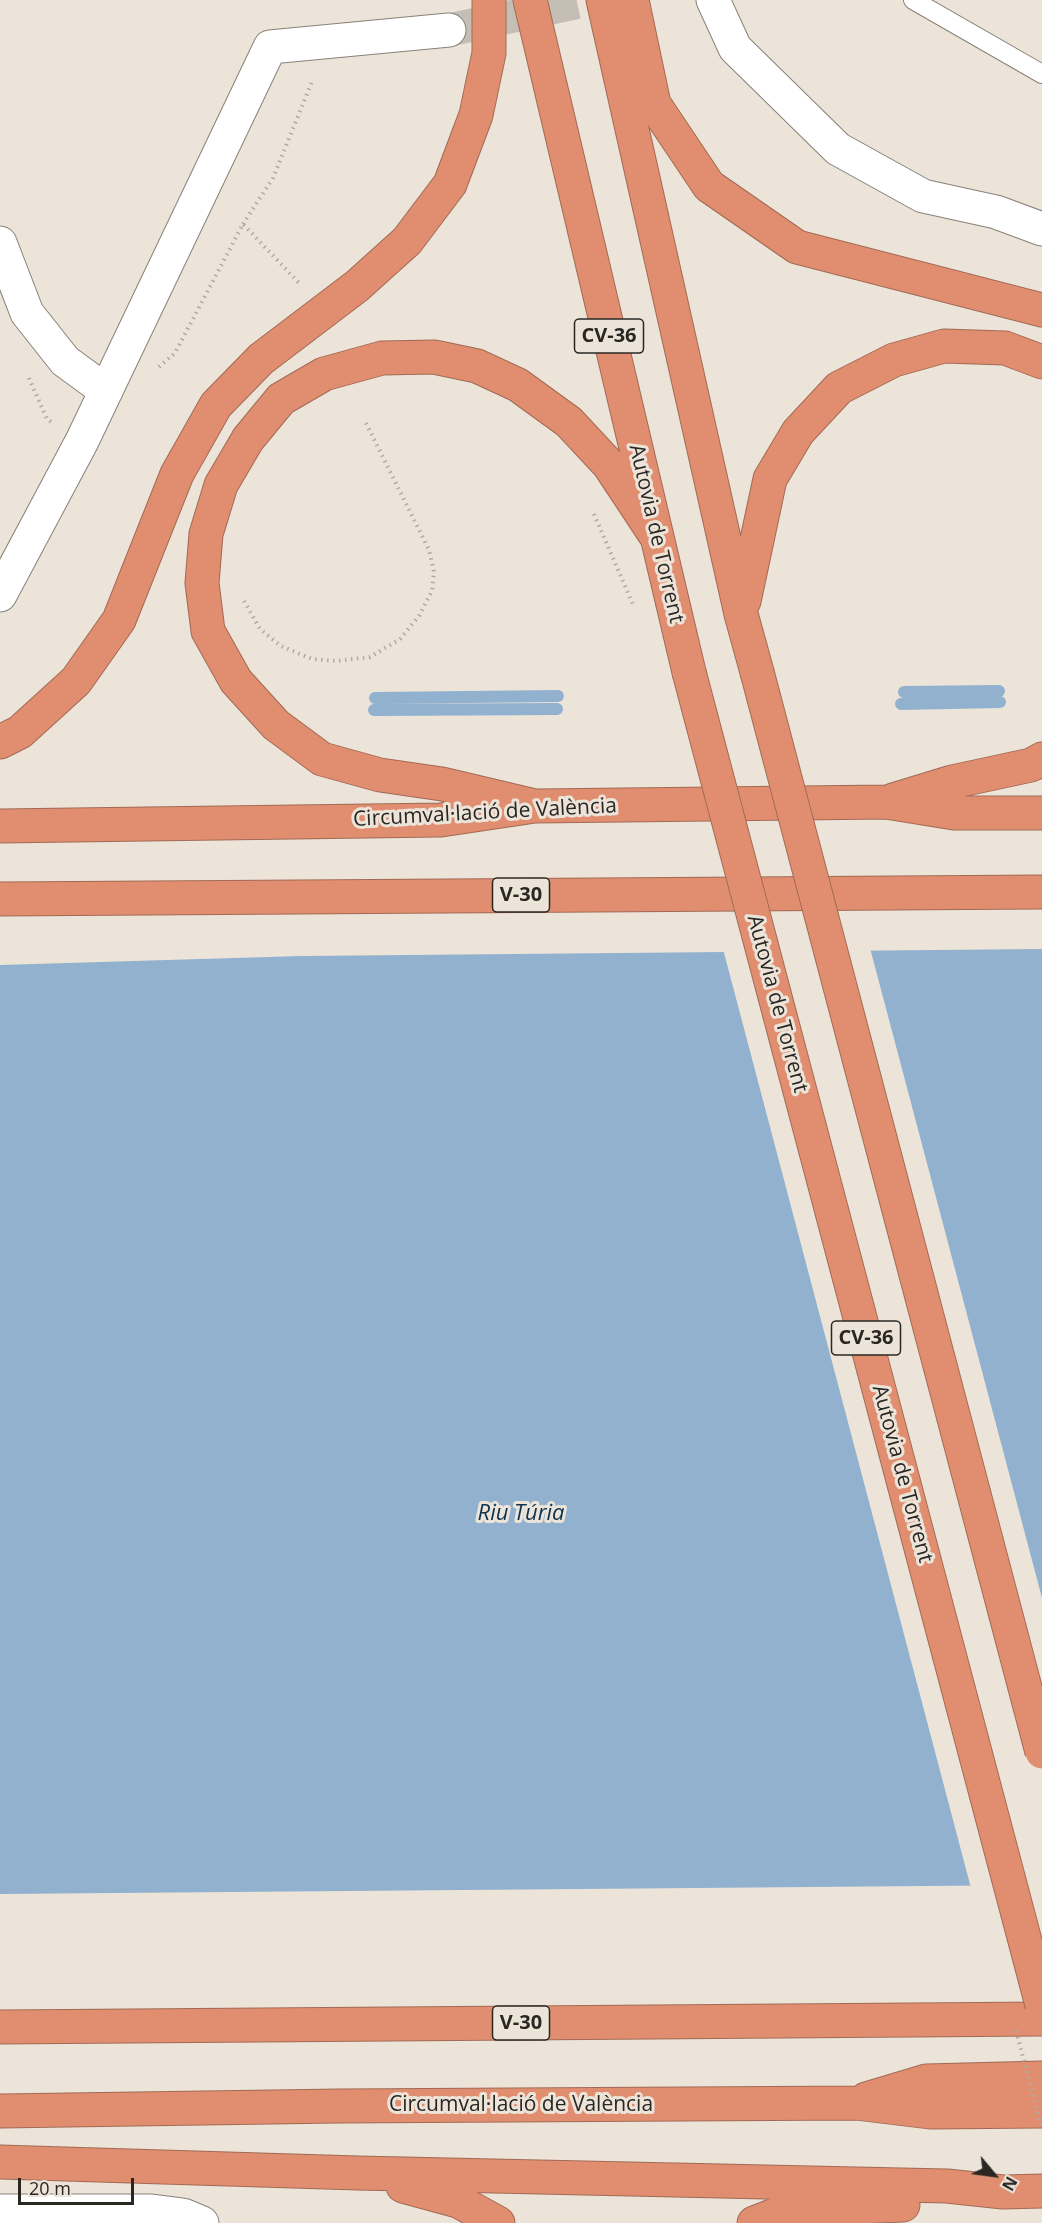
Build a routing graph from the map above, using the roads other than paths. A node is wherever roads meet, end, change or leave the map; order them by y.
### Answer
1 (489, 0) edge
2 (530, 0) edge
3 (603, 0) edge
4 (632, 0) edge
5 (713, 0) edge
6 (913, 0) edge
7 (449, 30) tunnel mouth
8 (1042, 74) edge
9 (1042, 229) edge
10 (0, 243) edge
11 (1042, 310) edge
12 (1042, 362) edge
13 (106, 391) junction
14 (656, 536) junction
15 (0, 595) edge
16 (741, 614) junction
17 (0, 742) edge
18 (1042, 759) edge
19 (886, 802) junction
20 (535, 806) junction
21 (1042, 813) edge
22 (0, 826) edge
23 (1042, 892) edge
24 (0, 899) edge
25 (1042, 1752) edge
26 (1042, 2005) edge
27 (1042, 2019) edge
28 (0, 2027) edge
29 (1042, 2078) edge
30 (856, 2103) junction
31 (0, 2111) edge
32 (1042, 2111) edge
33 (0, 2162) edge
34 (358, 2173) junction
35 (1042, 2190) edge
36 (1003, 2192) junction
37 (0, 2211) edge
38 (202, 2223) edge
39 (498, 2223) edge
40 (754, 2223) edge

1 - 17 highway
2 - 14 highway, Autovia de Torrent / CV-36
3 - 16 highway, CV-36
4 - 11 highway
5 - 9 street
6 - 8 lane
7 - 13 street
10 - 13 street
12 - 16 highway
13 - 15 street
14 - 20 highway
14 - 26 highway, Autovia de Torrent / CV-36, bridge
16 - 25 highway, CV-36, bridge
18 - 19 highway
19 - 20 highway, Circumval·lació de València
19 - 21 highway, Circumval·lació de València
20 - 22 highway, Circumval·lació de València
23 - 24 highway, V-30
27 - 28 highway, V-30
29 - 30 highway
30 - 31 highway, Circumval·lació de València
30 - 32 highway, Circumval·lació de València
33 - 34 highway
34 - 36 highway
34 - 39 highway
35 - 36 highway
36 - 40 highway
37 - 38 street

